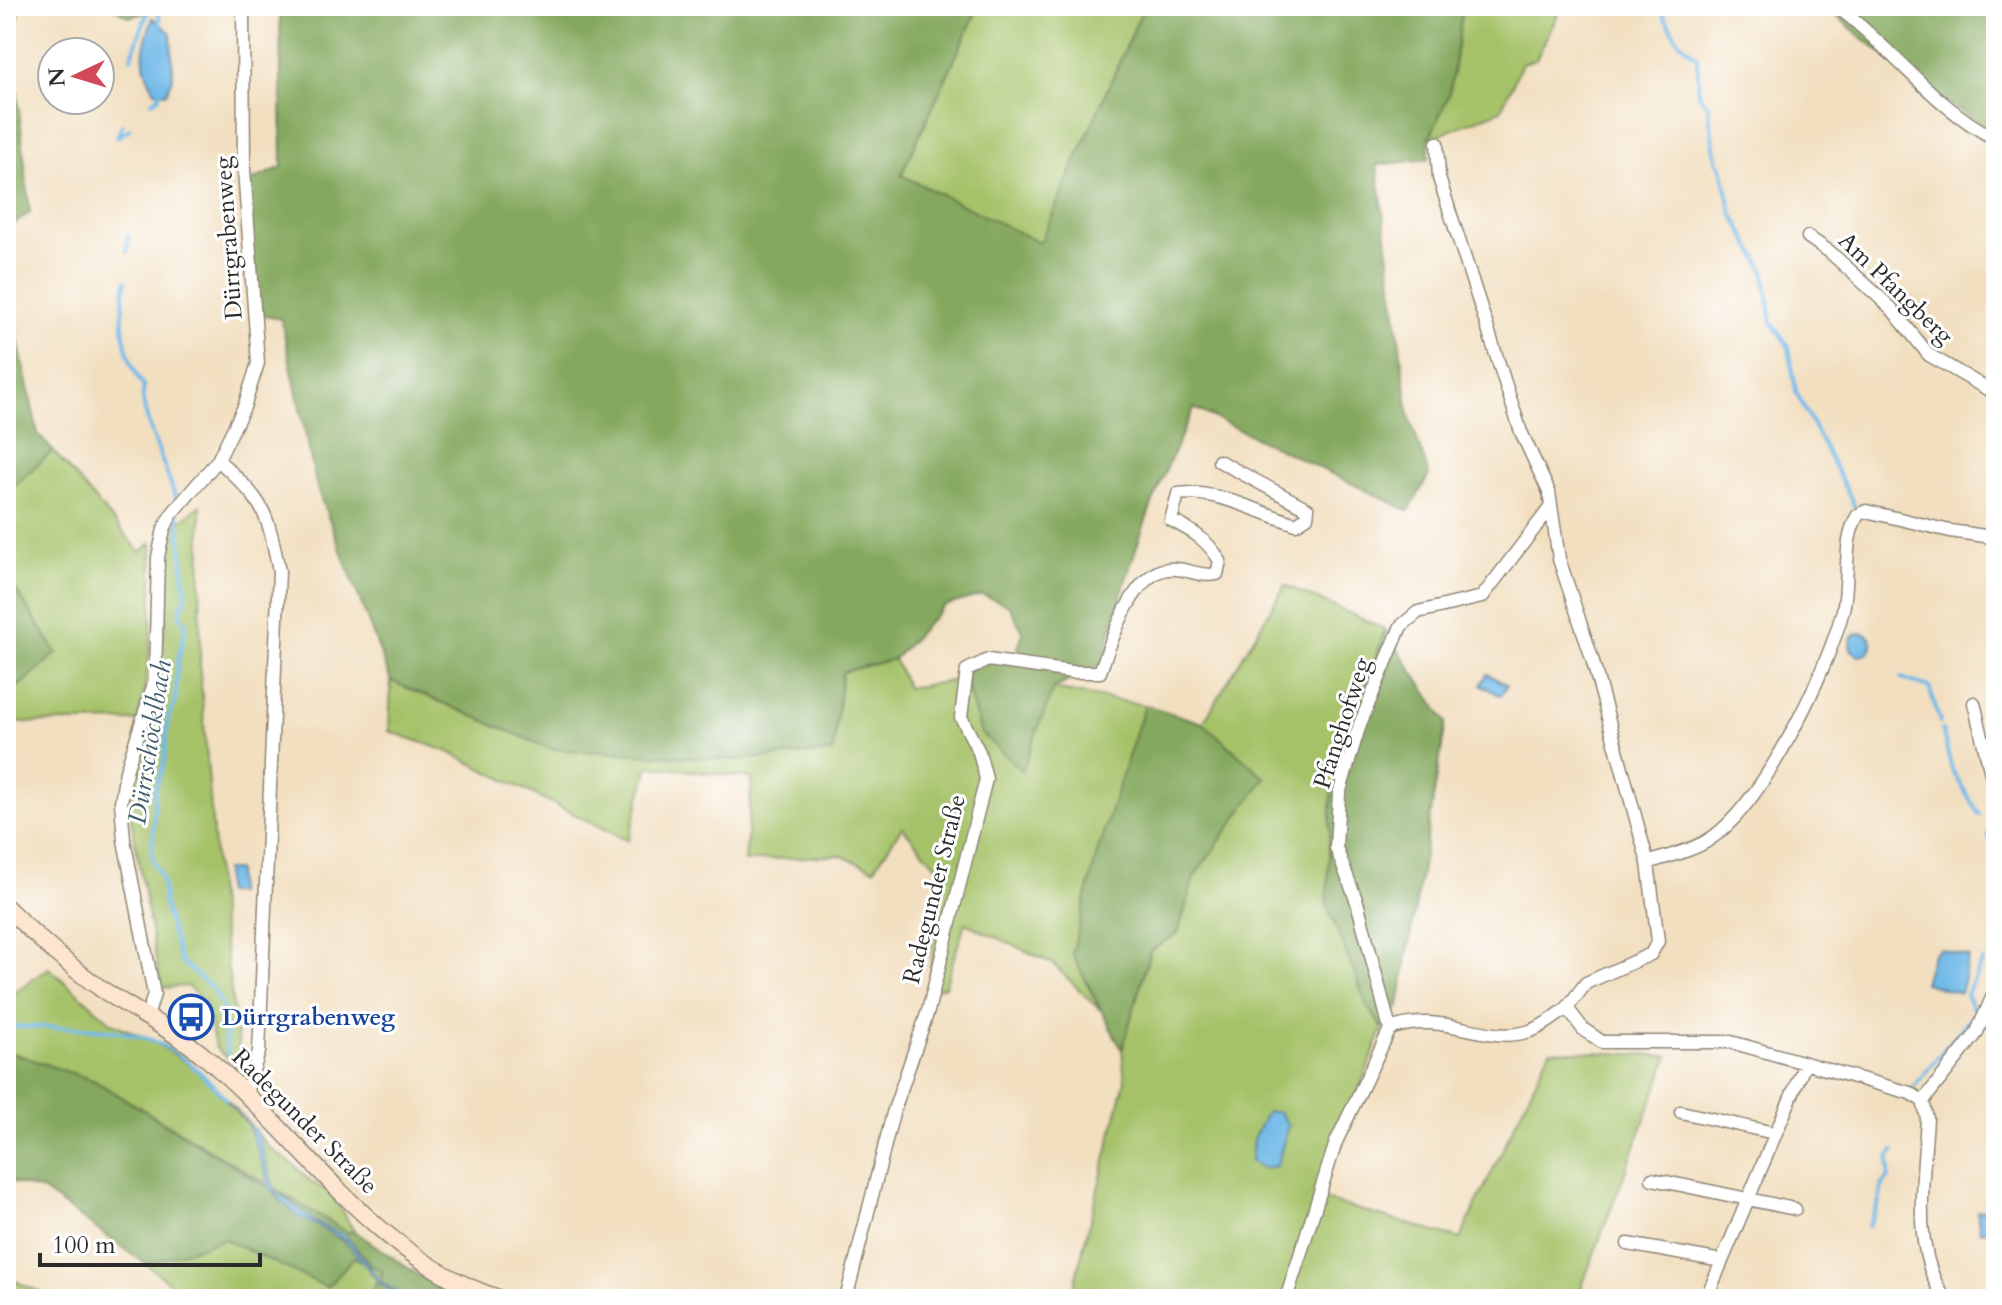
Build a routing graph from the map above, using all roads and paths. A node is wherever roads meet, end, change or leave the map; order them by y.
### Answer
1 (243, 6) edge
2 (1836, 6) edge
3 (1996, 139) edge
4 (1437, 143) dead end
5 (1808, 237) dead end
6 (1996, 394) edge
7 (218, 460) junction
8 (1219, 461) dead end
9 (1550, 508) junction
10 (1992, 537) dead end
11 (1974, 703) dead end
12 (1996, 795) edge
13 (1648, 863) junction
14 (6, 908) edge
15 (1996, 989) edge
16 (1567, 1008) junction
17 (147, 1017) junction
18 (1390, 1029) junction
19 (1805, 1064) junction
20 (246, 1092) junction
21 (1923, 1101) junction
22 (1681, 1112) dead end
23 (1774, 1133) junction
24 (1652, 1179) dead end
25 (1748, 1198) junction
26 (1795, 1209) dead end
27 (1628, 1244) dead end
28 (1722, 1261) junction
29 (501, 1299) edge
30 (846, 1299) edge
31 (1286, 1299) edge
32 (1706, 1299) edge
33 (1945, 1299) edge

1 - 7 street, Dürrgrabenweg
2 - 3 street
4 - 9 street
5 - 6 street, Am Pfangberg
7 - 17 street, Dürrgrabenweg
7 - 20 street
8 - 30 street, Radegunder Straße
9 - 13 street
9 - 18 street, Pfanghofweg
10 - 13 street
11 - 12 street
13 - 16 street
14 - 17 main road, Radegunder Straße
15 - 21 street
16 - 18 street
16 - 19 street
17 - 20 main road, Radegunder Straße
18 - 31 street
19 - 21 street
19 - 23 street
20 - 29 main road, Radegunder Straße
21 - 33 street
22 - 23 street
23 - 25 street
24 - 25 street
25 - 26 street
25 - 28 street
27 - 28 street
28 - 32 street

